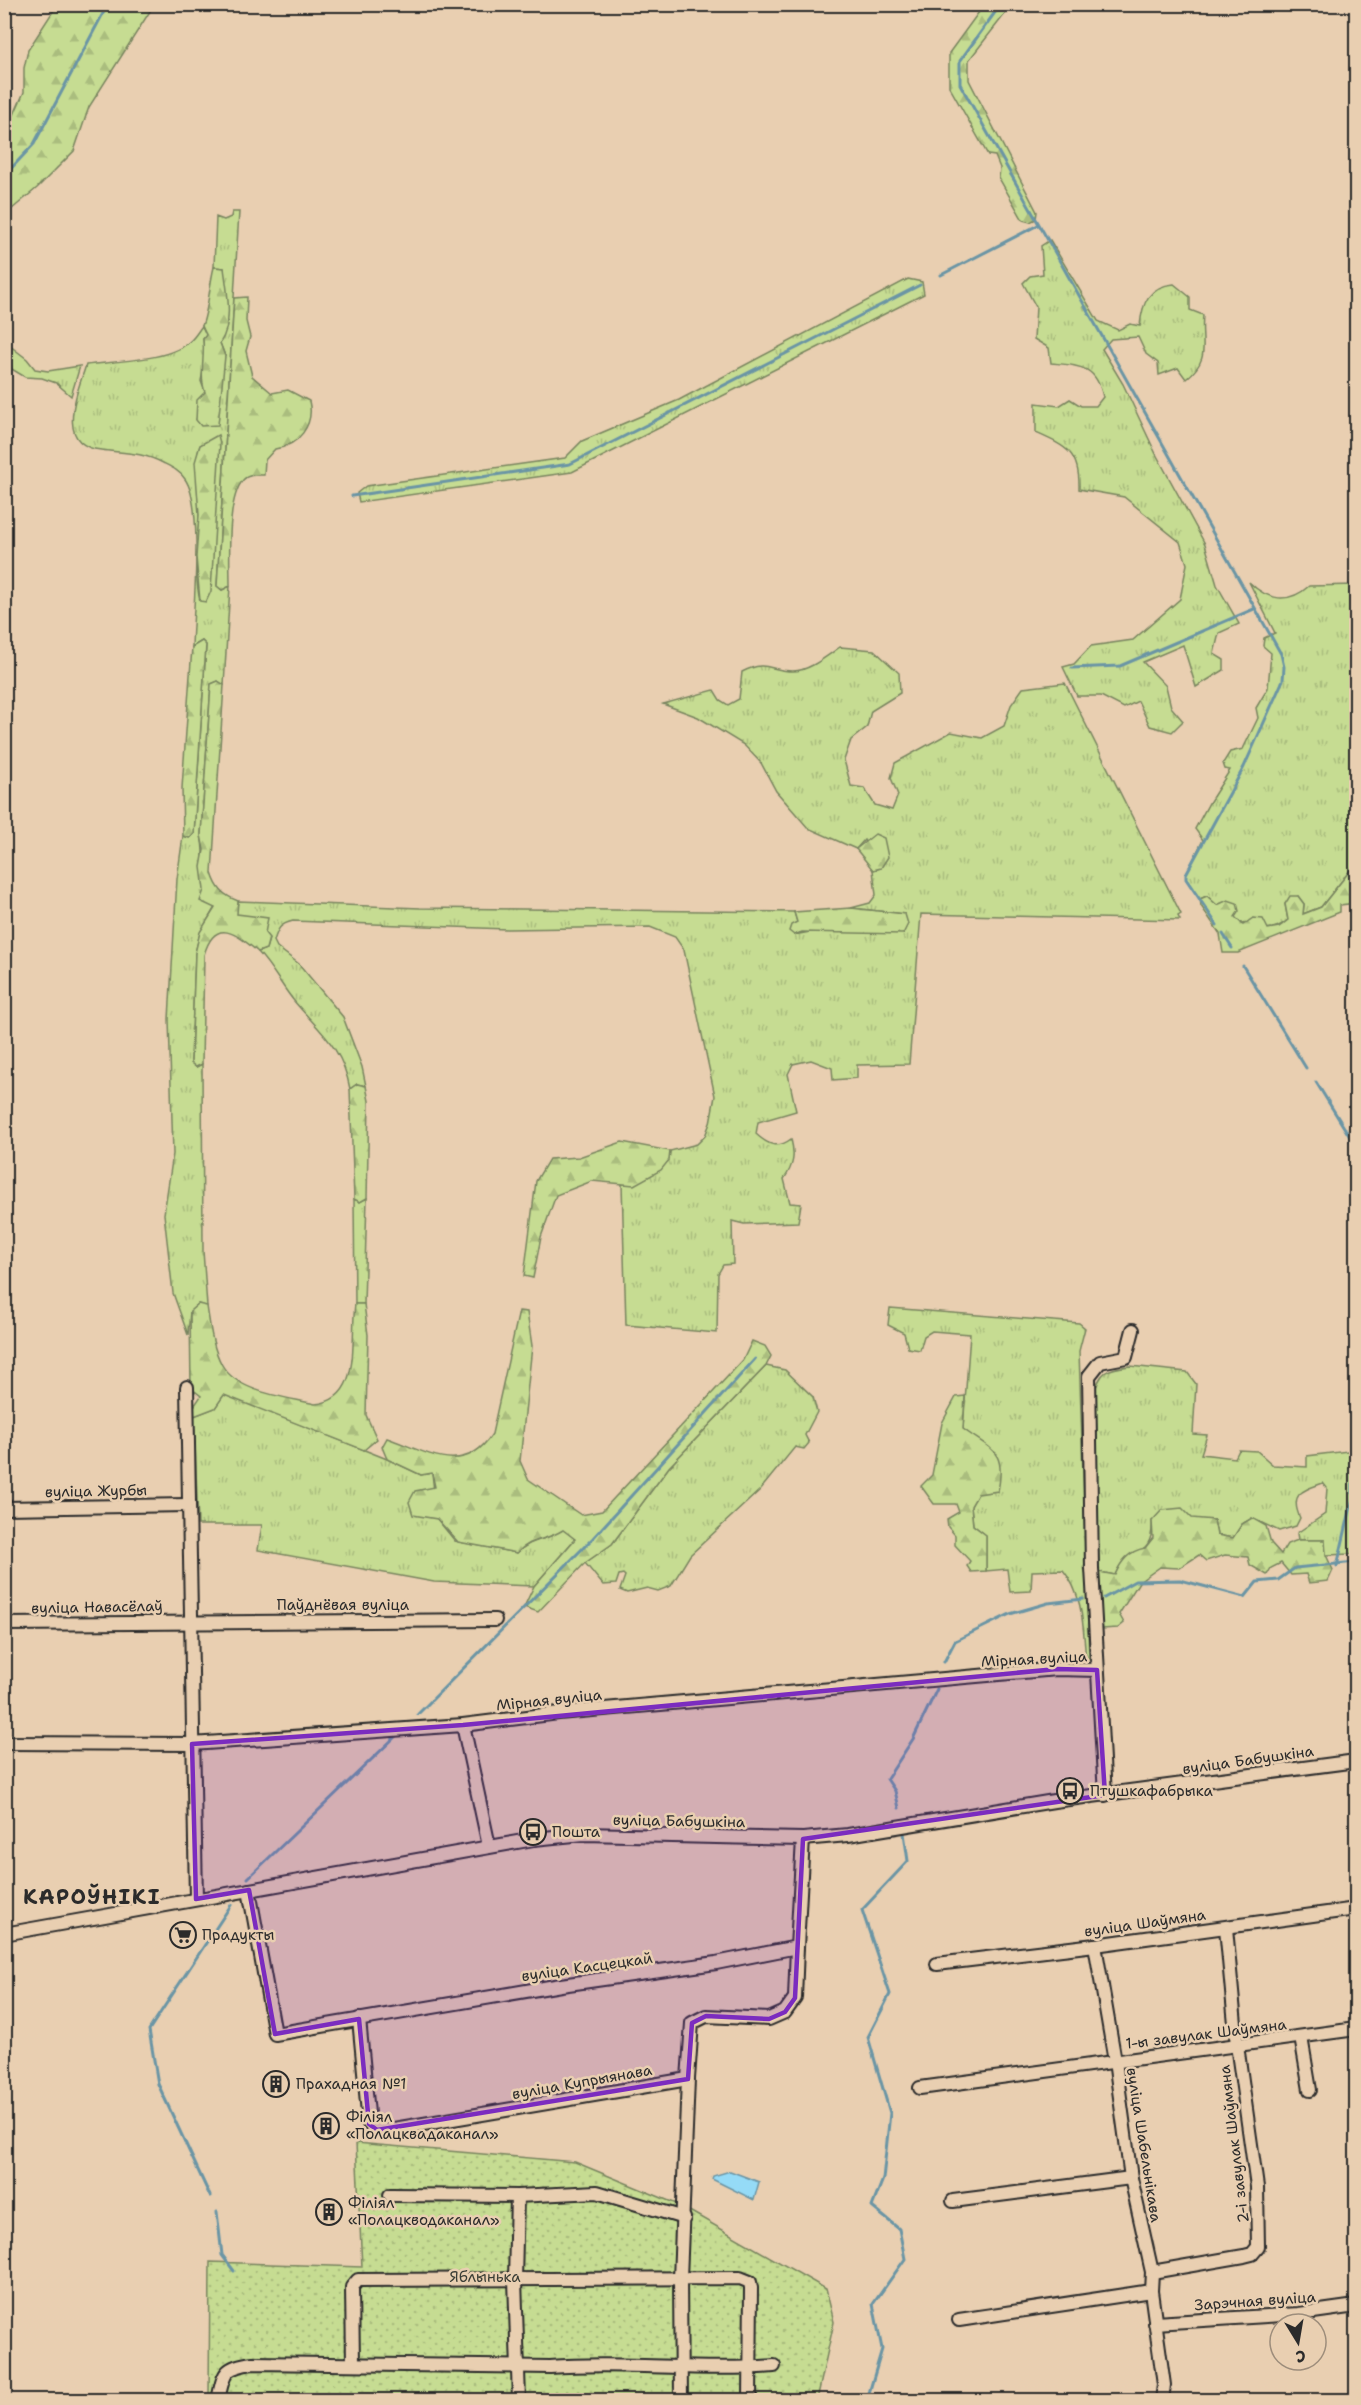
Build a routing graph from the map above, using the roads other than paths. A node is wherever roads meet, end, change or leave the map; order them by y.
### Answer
1 (1133, 1330) dead end
2 (188, 1387) dead end
3 (188, 1505) junction
4 (4, 1508) edge
5 (495, 1620) dead end
6 (190, 1621) junction
7 (4, 1624) edge
8 (1097, 1670) junction
9 (463, 1725) junction
10 (4, 1743) edge
11 (192, 1744) junction
12 (1356, 1761) edge
13 (1105, 1795) junction
14 (803, 1839) junction
15 (489, 1846) junction
16 (249, 1890) junction
17 (195, 1899) junction
18 (1356, 1909) edge
19 (1226, 1928) junction
20 (4, 1934) edge
21 (1095, 1945) junction
22 (797, 1947) junction
23 (937, 1964) dead end
24 (359, 2019) junction
25 (1356, 2029) edge
26 (1301, 2037) junction
27 (1237, 2045) junction
28 (1115, 2061) junction
29 (688, 2079) junction
30 (920, 2088) dead end
31 (1310, 2090) dead end
32 (1131, 2178) junction
33 (390, 2195) dead end
34 (517, 2196) junction
35 (953, 2200) dead end
36 (684, 2218) junction
37 (1152, 2272) junction
38 (680, 2278) junction
39 (515, 2280) junction
40 (1151, 2291) junction
41 (1356, 2306) edge
42 (959, 2319) dead end
43 (1155, 2323) junction
44 (353, 2364) junction
45 (519, 2366) junction
46 (681, 2366) junction
47 (774, 2366) dead end
48 (751, 2368) junction
49 (218, 2400) edge
50 (519, 2400) edge
51 (681, 2400) edge
52 (750, 2400) edge
53 (1162, 2400) edge

1 - 8 street
2 - 3 street
3 - 4 street, вуліца Журбы
3 - 6 street
5 - 6 street, Паўднёвая вуліца
6 - 7 street, вуліца Навасёлаў
6 - 11 street
8 - 9 street, Мірная вуліца
8 - 13 street
9 - 11 street, Мірная вуліца
9 - 15 street
10 - 11 street, Мірная вуліца
11 - 17 street
12 - 13 street, вуліца Бабушкіна
13 - 14 street, вуліца Бабушкіна
14 - 15 street, вуліца Бабушкіна
14 - 22 street
15 - 16 street, вуліца Бабушкіна
16 - 17 street, вуліца Бабушкіна
16 - 24 street, вуліца Касцецкай
17 - 20 street, вуліца Бабушкіна
18 - 19 street, вуліца Шаўмяна
19 - 21 street, вуліца Шаўмяна
19 - 27 street, 2-і завулак Шаўмяна
21 - 23 street, вуліца Шаўмяна
21 - 28 street, вуліца Шабельнікава
22 - 24 street, вуліца Касцецкай
22 - 29 street
24 - 29 street, вуліца Купрыянава
25 - 26 street, 1-ы завулак Шаўмяна
26 - 27 street, 1-ы завулак Шаўмяна
26 - 31 street, 1-ы завулак Шаўмяна
27 - 28 street, 1-ы завулак Шаўмяна
27 - 37 street, 2-і завулак Шаўмяна
28 - 30 street, 1-ы завулак Шаўмяна
28 - 32 street, вуліца Шабельнікава
29 - 36 street
32 - 35 street
32 - 37 street, вуліца Шабельнікава
33 - 34 street
34 - 36 street
34 - 39 street
36 - 38 street
37 - 40 street, вуліца Шабельнікава
38 - 39 street
38 - 46 street
38 - 48 street
39 - 44 street
39 - 45 street
40 - 42 street
40 - 43 street, вуліца Шабельнікава
41 - 43 street, Зарэчная вуліца
43 - 53 street, вуліца Шабельнікава
44 - 45 street
44 - 49 street
45 - 46 street
45 - 50 street
46 - 48 street
46 - 51 street
47 - 48 street
48 - 52 street

